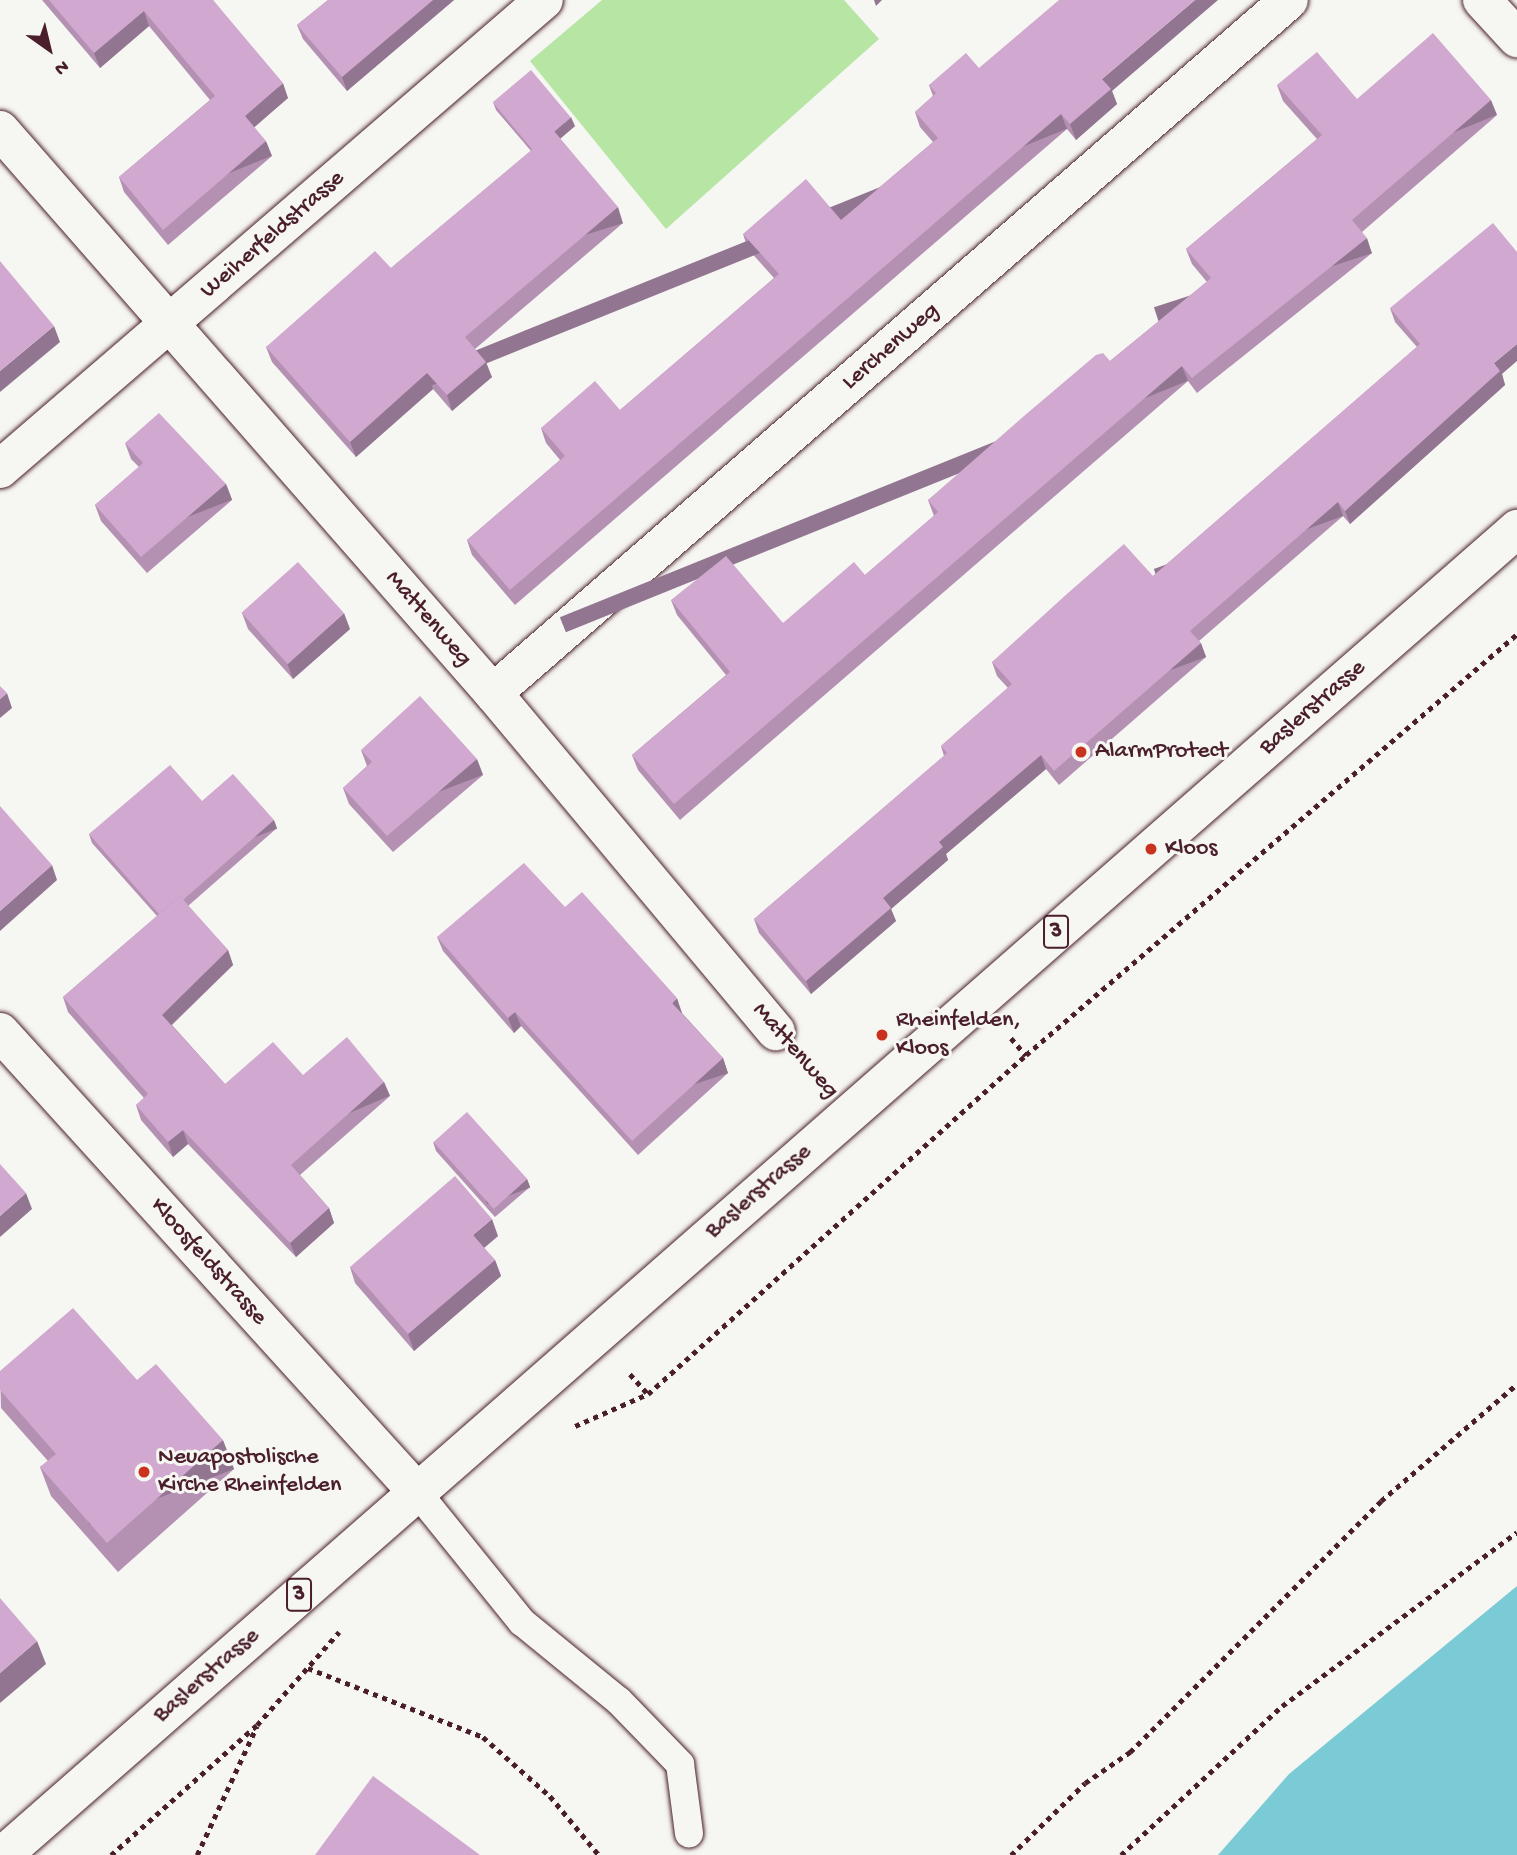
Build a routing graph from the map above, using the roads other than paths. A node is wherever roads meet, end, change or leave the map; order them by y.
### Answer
1 (544, 0) edge
2 (1289, 0) edge
3 (1482, 0) edge
4 (1517, 38) edge
5 (0, 130) edge
6 (170, 324) junction
7 (0, 469) edge
8 (1517, 529) edge
9 (493, 693) junction
10 (776, 1031) dead end
11 (0, 1032) edge
12 (417, 1492) junction
13 (689, 1833) dead end
14 (2, 1855) edge

1 - 6 street, Weiherfeldstrasse
2 - 9 street, Lerchenweg
3 - 4 street
5 - 6 street, Mattenweg
6 - 7 street, Weiherfeldstrasse
6 - 9 street, Mattenweg
8 - 12 street, Baslerstrasse / 3
9 - 10 street, Mattenweg
11 - 12 street, Kloosfeldstrasse
12 - 13 lane
12 - 14 street, Baslerstrasse / 3

